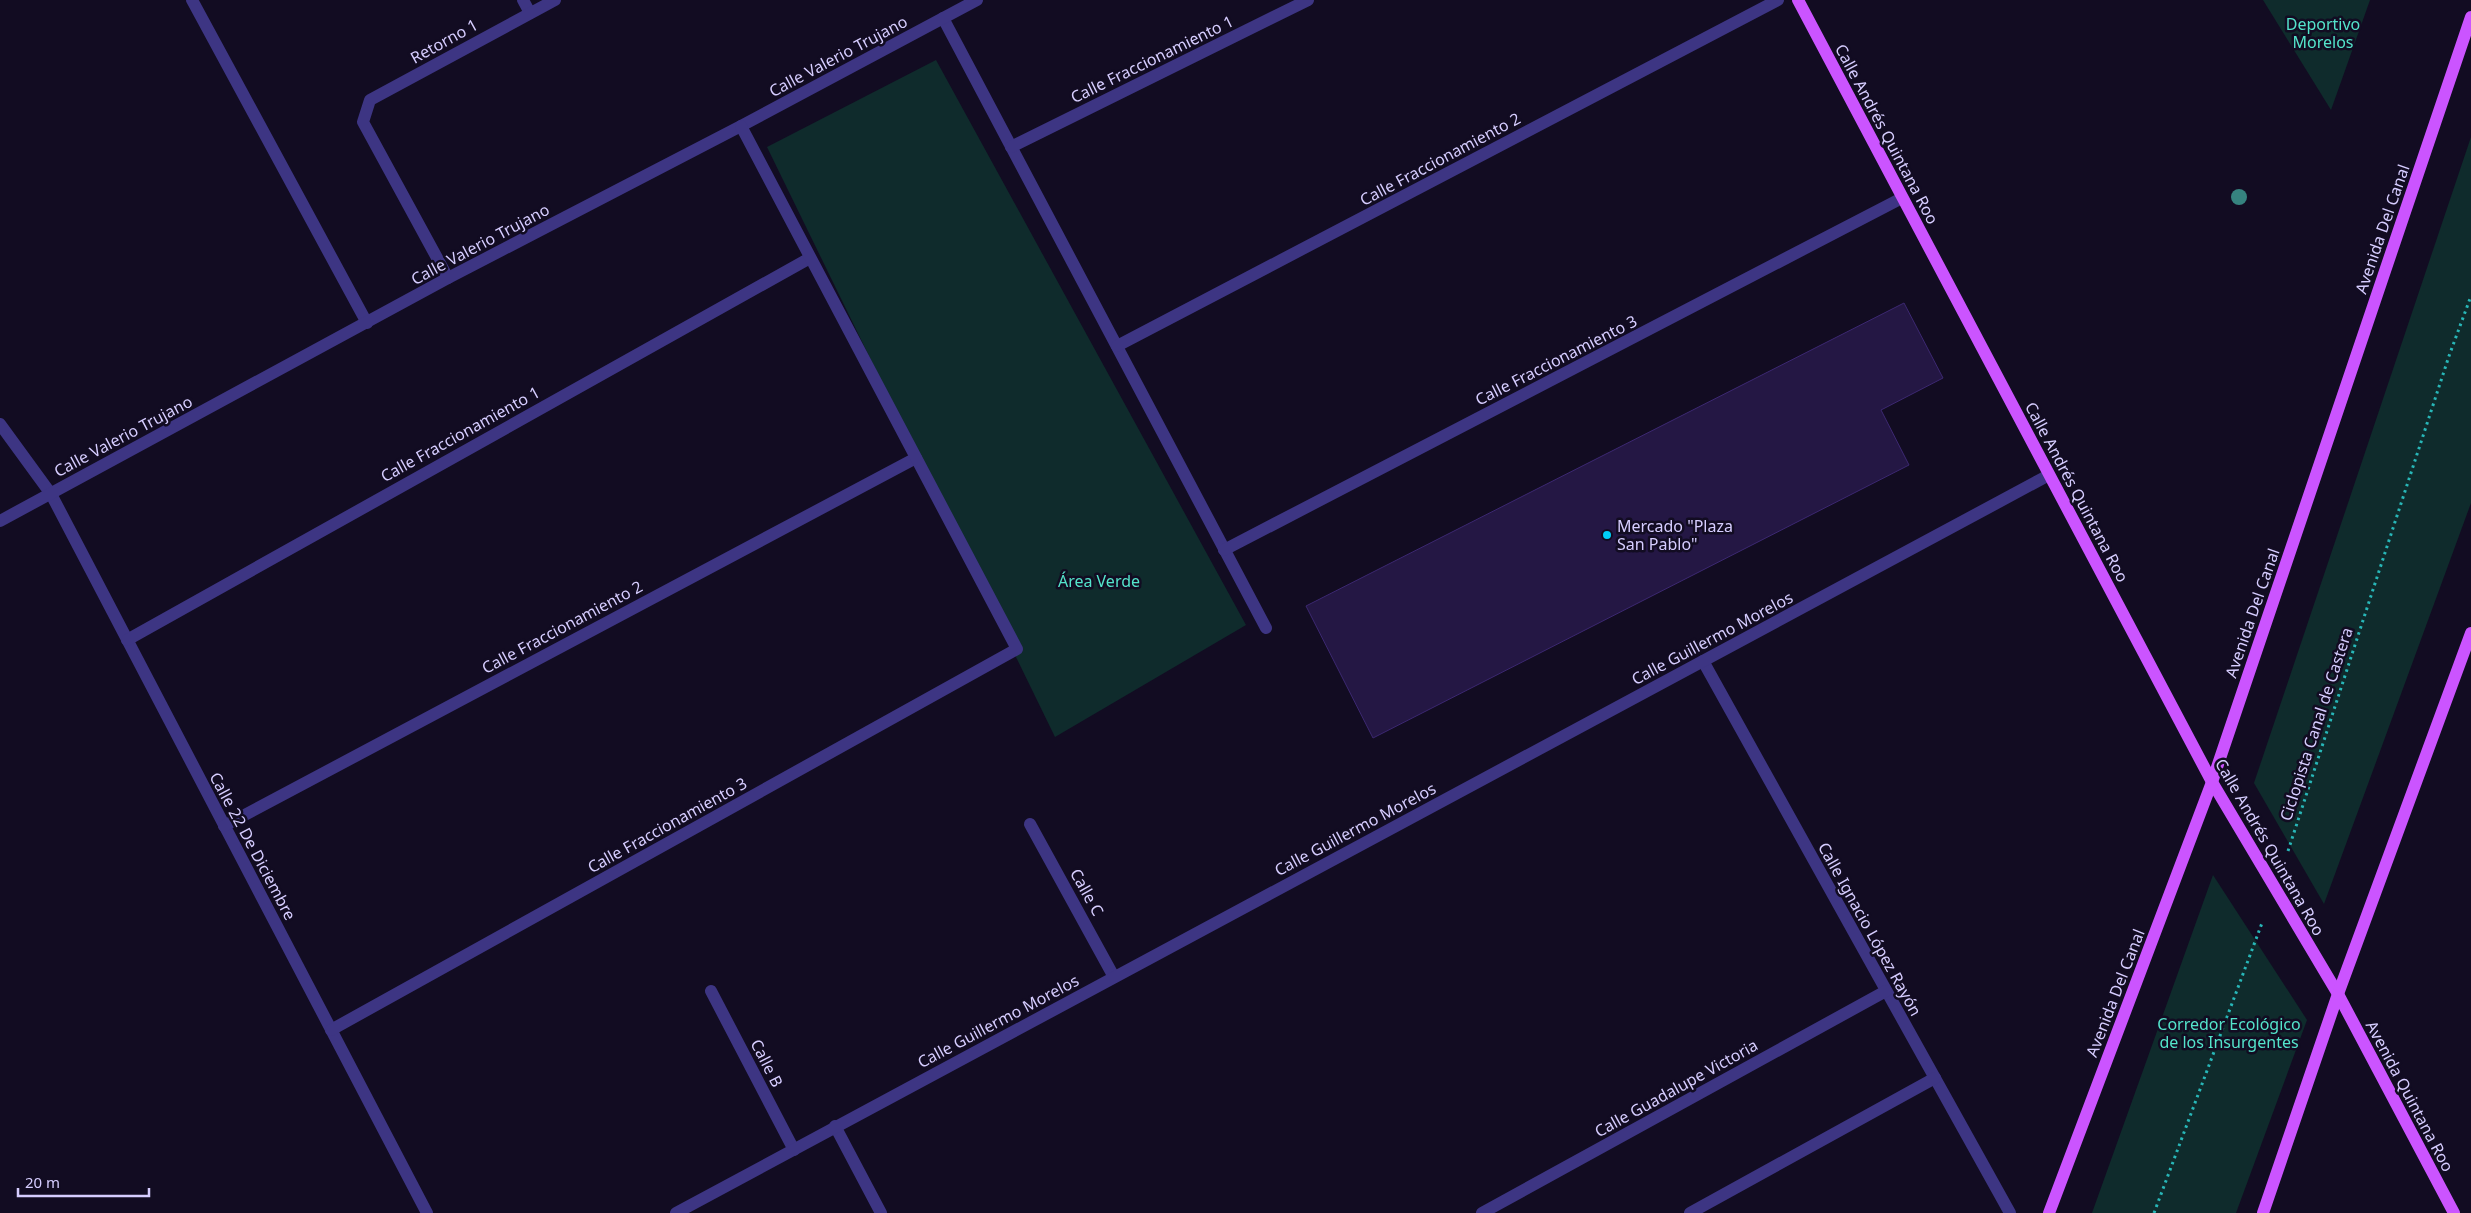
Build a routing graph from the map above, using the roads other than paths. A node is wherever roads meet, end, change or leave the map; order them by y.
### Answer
1 (192, 0) edge
2 (523, 0) edge
3 (555, 0) edge
4 (977, 0) edge
5 (1308, 0) edge
6 (1778, 0) edge
7 (1798, 0) edge
8 (530, 13) junction
9 (2471, 17) edge
10 (943, 18) junction
11 (740, 126) junction
12 (1011, 147) junction
13 (1902, 198) junction
14 (810, 258) junction
15 (448, 278) junction
16 (367, 323) junction
17 (1117, 346) junction
18 (0, 424) edge
19 (916, 458) junction
20 (2049, 475) junction
21 (51, 494) junction
22 (0, 522) edge
23 (1224, 550) junction
24 (1266, 628) dead end
25 (2471, 633) edge
26 (126, 640) junction
27 (1703, 661) junction
28 (2212, 782) junction
29 (1030, 824) dead end
30 (224, 826) junction
31 (1114, 977) junction
32 (711, 991) dead end
33 (1886, 991) junction
34 (2338, 994) junction
35 (331, 1030) junction
36 (1935, 1078) junction
37 (835, 1126) junction
38 (794, 1150) junction
39 (427, 1213) edge
40 (676, 1213) edge
41 (881, 1213) edge
42 (1482, 1213) edge
43 (1690, 1213) edge
44 (2010, 1213) edge
45 (2049, 1213) edge
46 (2263, 1213) edge
47 (2454, 1213) edge

1 - 16 street
2 - 8 street
3 - 8 street, Retorno 1
4 - 10 street, Calle Valerio Trujano
5 - 12 street, Calle Fraccionamiento 1
6 - 17 street, Calle Fraccionamiento 2
7 - 13 main road, Calle Andrés Quintana Roo
8 - 15 street, Retorno 1
9 - 28 main road, Avenida Del Canal
10 - 11 street, Calle Valerio Trujano
10 - 12 street
11 - 14 street
11 - 15 street, Calle Valerio Trujano
12 - 17 street
13 - 20 main road, Calle Andrés Quintana Roo
13 - 23 street, Calle Fraccionamiento 3
14 - 19 street
14 - 26 street, Calle Fraccionamiento 1
15 - 16 street, Calle Valerio Trujano
16 - 21 street, Calle Valerio Trujano
17 - 23 street
18 - 21 street, Calle 22 De Diciembre
19 - 30 street, Calle Fraccionamiento 2
19 - 35 street, Calle Fraccionamiento 3
20 - 27 street, Calle Guillermo Morelos
20 - 28 main road, Calle Andrés Quintana Roo
21 - 22 street, Calle Valerio Trujano
21 - 26 street, Calle 22 De Diciembre
23 - 24 street
25 - 34 main road
26 - 30 street, Calle 22 De Diciembre
27 - 31 street, Calle Guillermo Morelos
27 - 33 street, Calle Ignacio López Rayón
28 - 34 main road, Calle Andrés Quintana Roo
28 - 45 main road, Avenida Del Canal
29 - 31 street, Calle C
30 - 35 street, Calle 22 De Diciembre
31 - 37 street, Calle Guillermo Morelos
32 - 38 street, Calle B
33 - 36 street, Calle Ignacio López Rayón
33 - 42 street, Calle Guadalupe Victoria
34 - 46 main road
34 - 47 main road, Avenida Quintana Roo
35 - 39 street, Calle 22 De Diciembre
36 - 43 street
36 - 44 street, Calle Ignacio López Rayón
37 - 38 street, Calle Guillermo Morelos
37 - 41 street
38 - 40 street, Calle Guillermo Morelos

